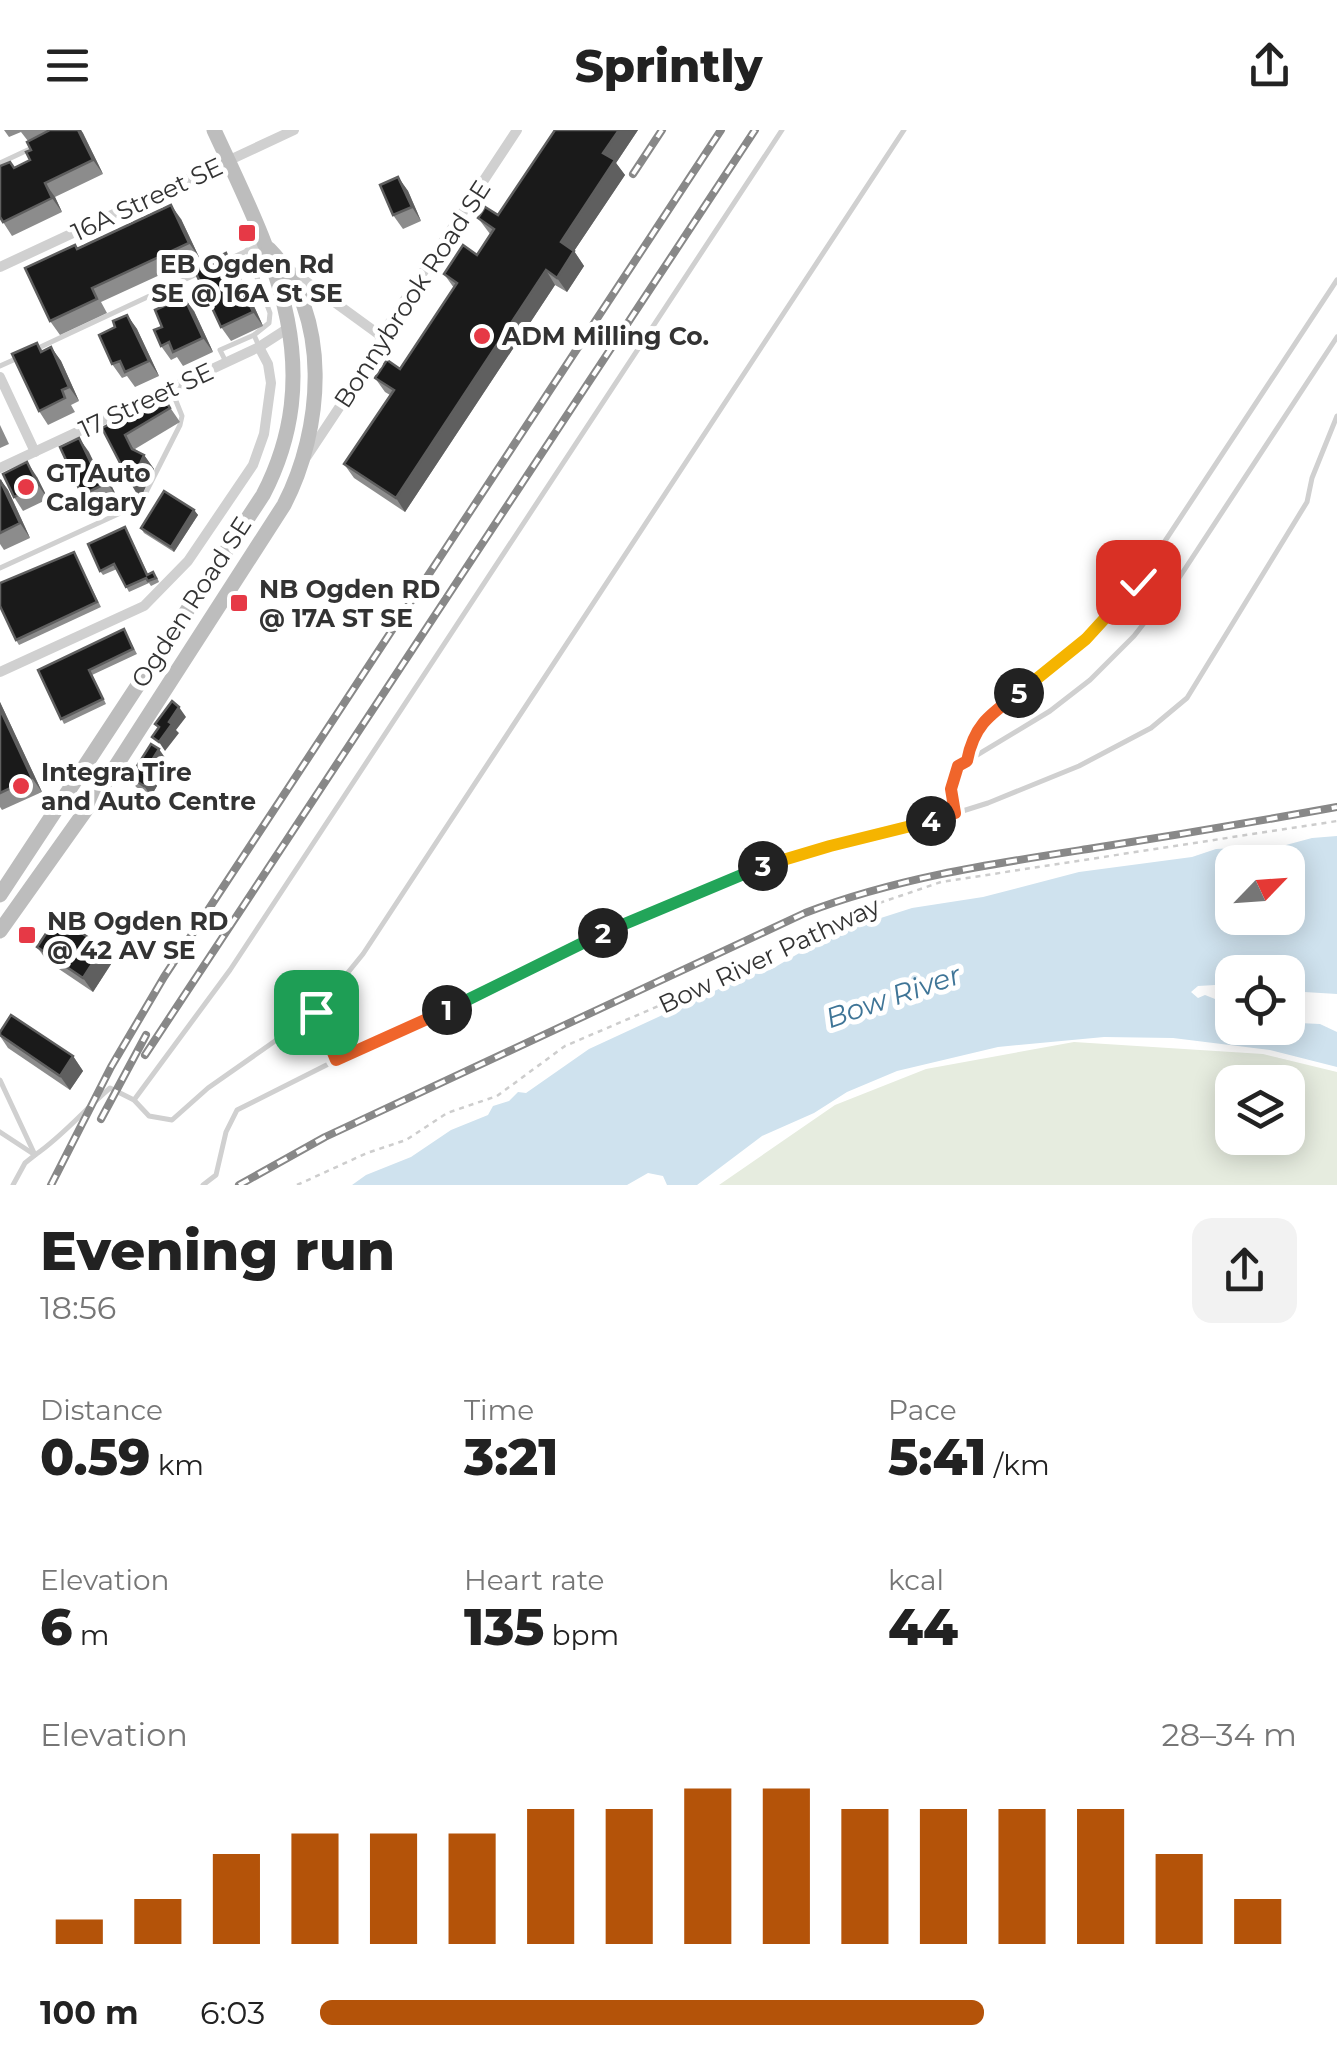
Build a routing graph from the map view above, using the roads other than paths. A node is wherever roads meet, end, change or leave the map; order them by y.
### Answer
1 (214, 130) edge
2 (294, 130) edge
3 (518, 130) edge
4 (782, 130) edge
5 (904, 130) edge
6 (36, 146) edge
7 (228, 161) junction
8 (0, 163) edge
9 (267, 246) junction
10 (248, 250) junction
11 (225, 261) edge
12 (286, 266) junction
13 (0, 267) edge
14 (208, 269) edge
15 (1337, 280) edge
16 (290, 327) junction
17 (254, 334) junction
18 (381, 336) junction
19 (1337, 337) edge
20 (259, 347) junction
21 (226, 362) junction
22 (0, 366) edge
23 (0, 377) edge
24 (171, 388) junction
25 (1337, 416) edge
26 (35, 452) junction
27 (306, 457) junction
28 (0, 468) edge
29 (0, 568) edge
30 (0, 672) edge
31 (967, 761) junction
32 (955, 813) junction
33 (0, 895) edge
34 (0, 932) edge
35 (316, 1012) junction
36 (336, 1060) junction
37 (0, 1080) edge
38 (134, 1100) junction
39 (1, 1133) edge
40 (35, 1155) junction
41 (12, 1185) edge
42 (203, 1185) edge

1 - 7 street, Ogden Road SE
2 - 7 street, 16A Street SE
3 - 18 street, Bonnybrook Road SE
4 - 38 lane
5 - 35 lane
6 - 8 lane
7 - 9 street, Ogden Road SE
7 - 13 street, 16A Street SE
9 - 10 lane
9 - 12 street, Ogden Road SE
9 - 16 street, Ogden Road SE
10 - 11 lane
10 - 17 lane
12 - 18 street, Ogden Road SE
12 - 27 street, Ogden Road SE
14 - 22 lane
15 - 31 lane
16 - 20 street, 17 Street SE
16 - 33 street, Ogden Road SE
17 - 20 lane
17 - 21 lane
18 - 27 street, Bonnybrook Road SE
19 - 31 lane
20 - 21 street, 17 Street SE
20 - 30 street
21 - 24 street, 17 Street SE
23 - 26 street
24 - 26 street, 17 Street SE
24 - 29 lane
25 - 32 lane
26 - 28 street, 17 Street SE
27 - 34 street, Ogden Road SE
31 - 32 lane
32 - 36 lane
35 - 36 lane
35 - 38 lane
36 - 42 lane
37 - 40 lane
38 - 40 lane
39 - 40 lane
40 - 41 lane

